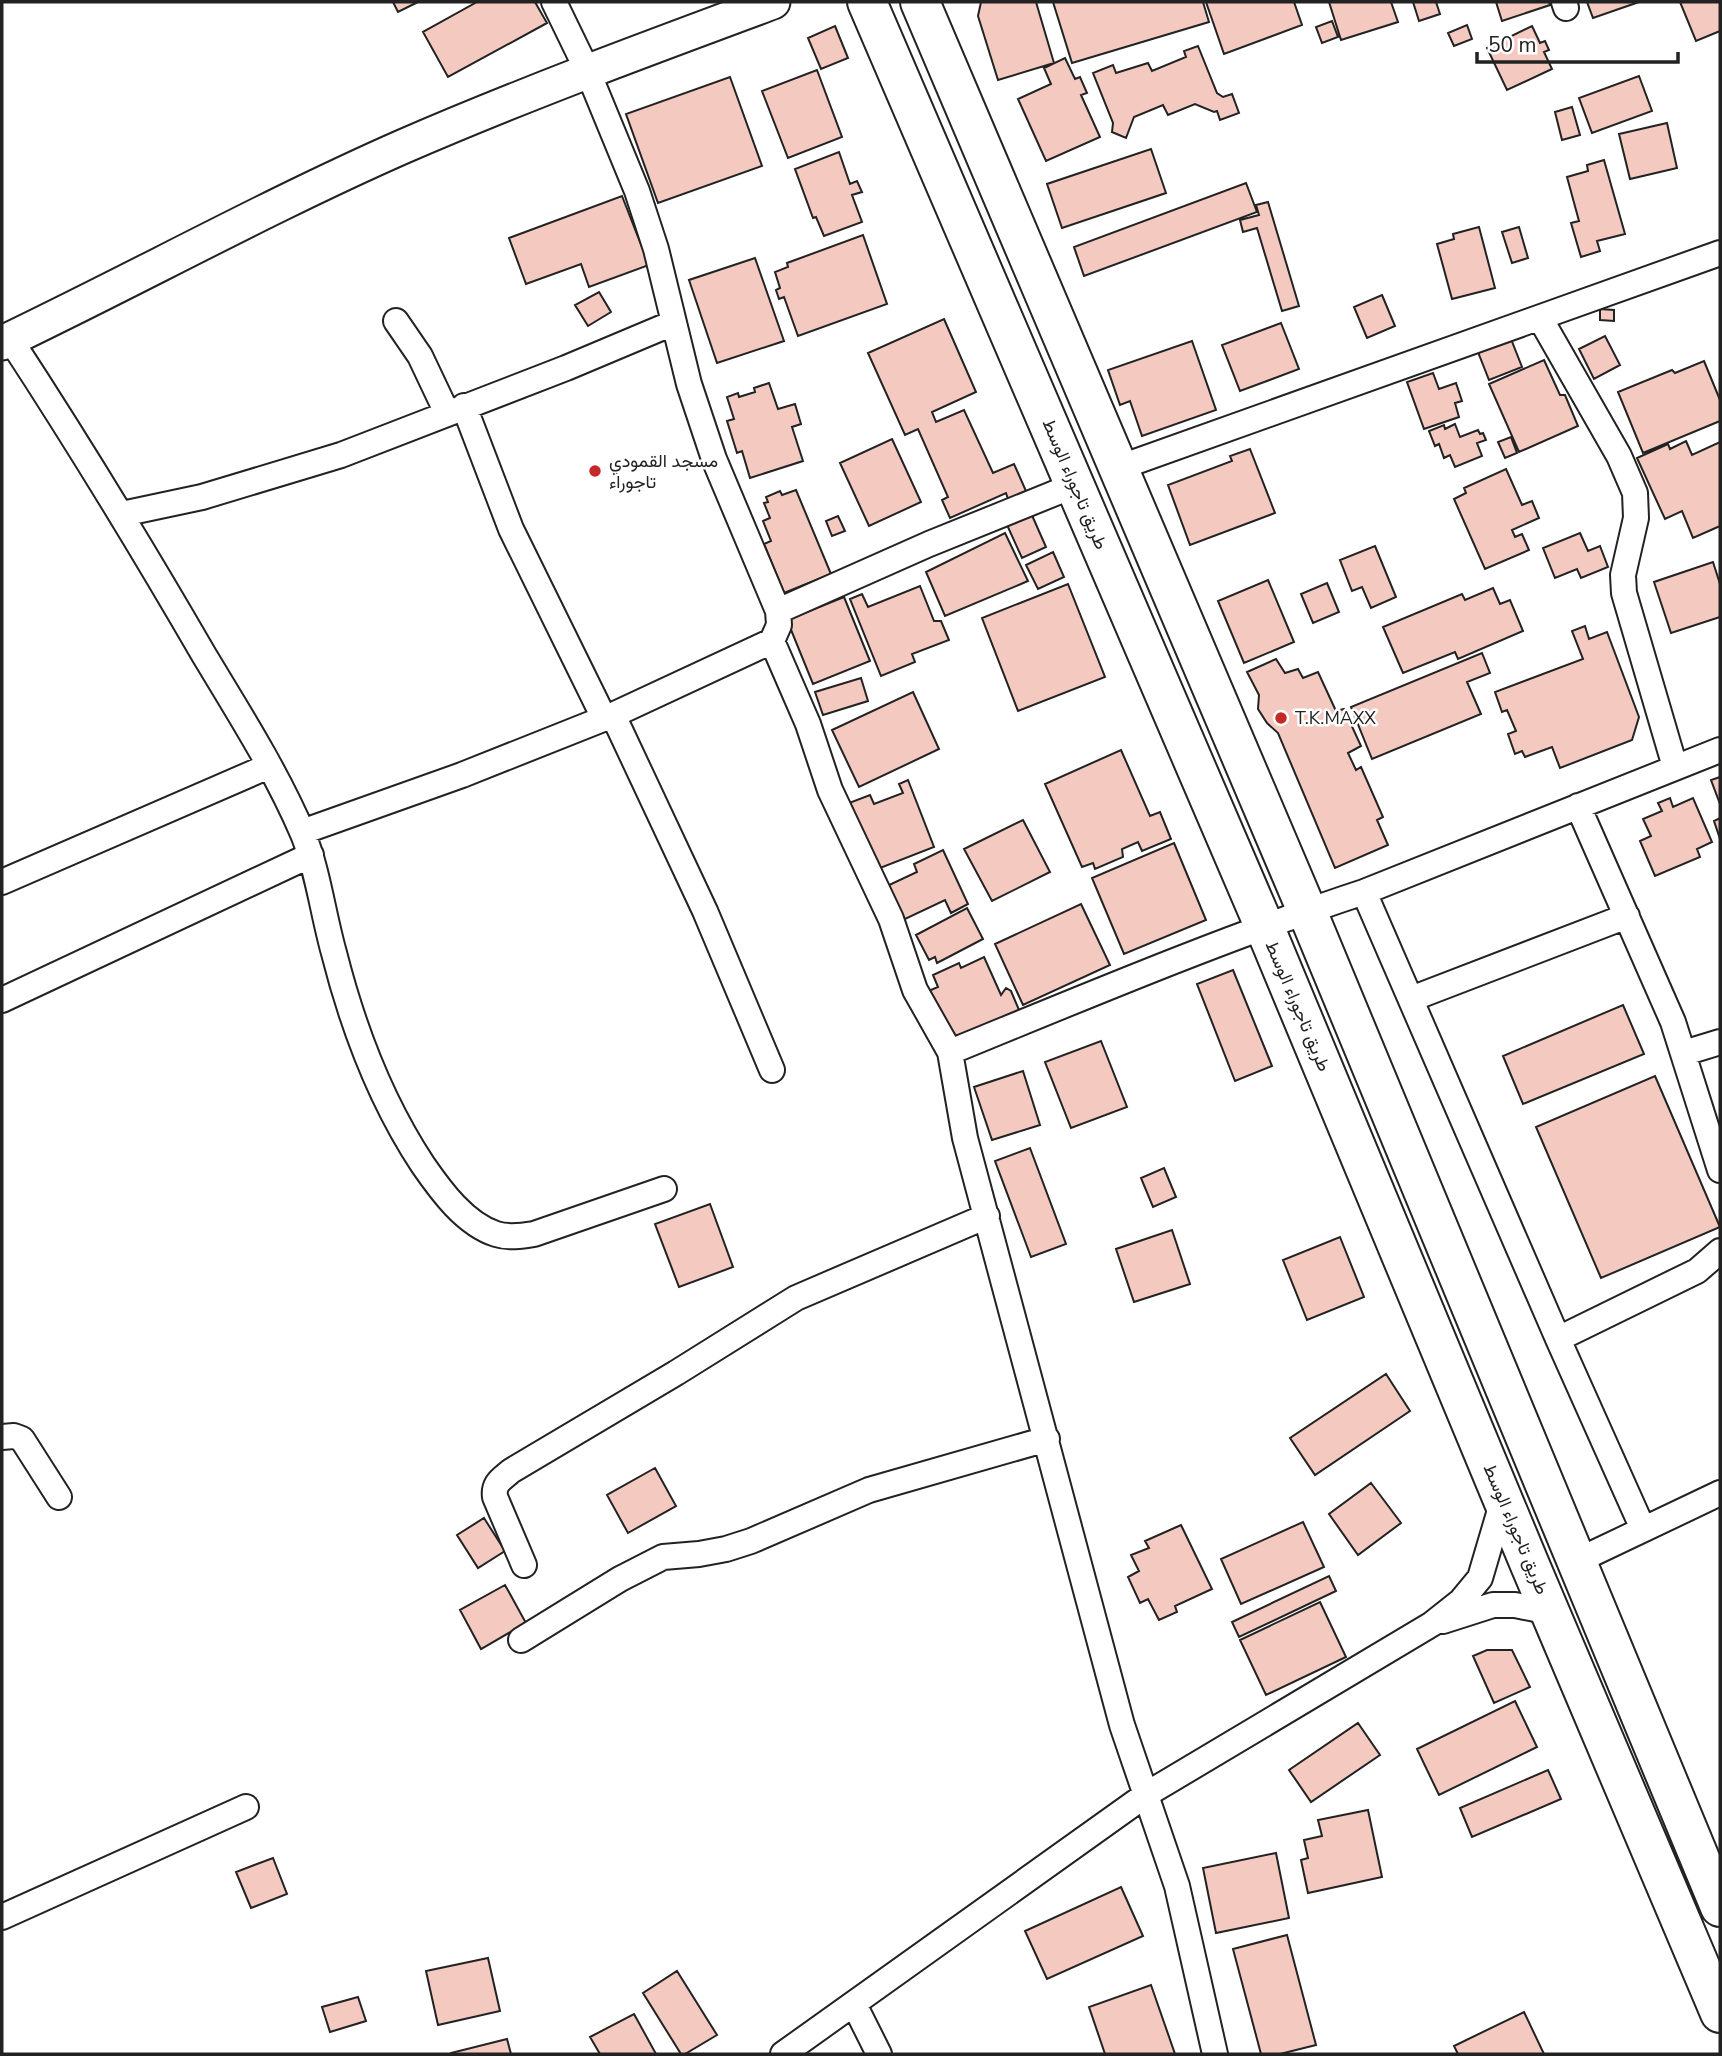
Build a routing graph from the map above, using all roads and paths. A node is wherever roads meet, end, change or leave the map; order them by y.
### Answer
1 (554, 2) edge
2 (773, 2) edge
3 (867, 2) edge
4 (920, 2) edge
5 (588, 72) junction
6 (1720, 253) edge
7 (1540, 318) junction
8 (396, 321) dead end
9 (673, 323) junction
10 (6, 341) edge
11 (456, 410) junction
12 (1118, 468) junction
13 (1075, 485) junction
14 (122, 514) junction
15 (778, 611) junction
16 (772, 641) junction
17 (609, 716) junction
18 (1720, 750) edge
19 (269, 766) junction
20 (1675, 767) junction
21 (1578, 806) junction
22 (302, 832) junction
23 (311, 855) junction
24 (2, 882) edge
25 (1364, 892) junction
26 (1307, 911) junction
27 (1627, 916) junction
28 (1265, 928) junction
29 (1411, 999) junction
30 (2, 1000) edge
31 (1720, 1042) edge
32 (950, 1052) junction
33 (1684, 1053) junction
34 (772, 1070) dead end
35 (1720, 1170) edge
36 (664, 1189) dead end
37 (986, 1216) junction
38 (1720, 1251) edge
39 (1558, 1339) junction
40 (2, 1437) edge
41 (1047, 1439) junction
42 (1720, 1493) edge
43 (59, 1497) dead end
44 (1503, 1500) junction
45 (1643, 1529) junction
46 (1577, 1562) junction
47 (524, 1564) dead end
48 (1550, 1612) junction
49 (1432, 1624) junction
50 (521, 1640) dead end
51 (1147, 1794) junction
52 (246, 1807) dead end
53 (1720, 1907) edge
54 (2, 1917) edge
55 (1718, 1999) edge
56 (854, 2004) junction
57 (783, 2054) edge
58 (879, 2054) edge
59 (1215, 2054) edge

1 - 5 street
2 - 5 main road
3 - 13 main road, طريق تاجوراء الوسط
4 - 12 main road
5 - 9 street
5 - 10 main road
6 - 7 street
7 - 12 street
7 - 20 street
8 - 11 street
9 - 11 street
9 - 15 street
10 - 14 street
11 - 14 street
11 - 17 street
12 - 26 main road
13 - 15 street
13 - 28 main road, طريق تاجوراء الوسط
14 - 19 street
15 - 16 street
16 - 17 street
16 - 32 street
17 - 22 street
17 - 34 street
18 - 20 street
19 - 22 street
19 - 24 street
20 - 21 street
21 - 25 street
21 - 27 street
22 - 23 street
23 - 30 street
23 - 36 street
25 - 26 street
25 - 29 street
26 - 28 street
26 - 46 main road
27 - 29 street
27 - 33 street
28 - 32 street
28 - 44 main road, طريق تاجوراء الوسط
29 - 39 street
31 - 33 street
32 - 37 street
33 - 35 street
37 - 41 street
37 - 47 street
38 - 39 street
39 - 45 street
40 - 43 street
41 - 50 street
41 - 51 street
42 - 45 street
44 - 48 main road, طريق تاجوراء الوسط
44 - 49 street
45 - 46 street
46 - 53 main road
48 - 49 street
48 - 55 main road, طريق تاجوراء الوسط
49 - 51 street
51 - 56 street
51 - 59 street
52 - 54 street
56 - 57 street
56 - 58 street

